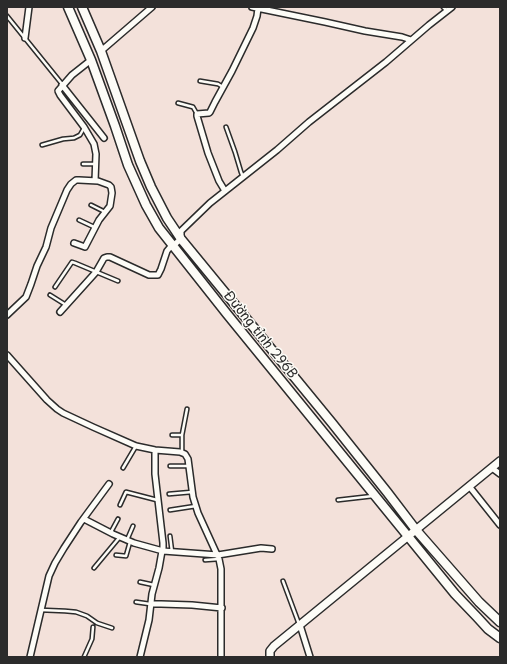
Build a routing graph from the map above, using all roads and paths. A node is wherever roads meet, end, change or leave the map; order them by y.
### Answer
1 (29, 7) edge
2 (68, 7) edge
3 (82, 7) edge
4 (152, 7) edge
5 (252, 7) edge
6 (442, 7) edge
7 (452, 7) edge
8 (258, 8) junction
9 (447, 11) junction
10 (7, 16) edge
11 (25, 38) junction
12 (411, 40) junction
13 (101, 51) junction
14 (91, 60) junction
15 (200, 81) dead end
16 (62, 85) junction
17 (224, 87) junction
18 (178, 103) dead end
19 (197, 114) junction
20 (84, 127) junction
21 (226, 127) dead end
22 (104, 138) dead end
23 (42, 145) dead end
24 (83, 164) dead end
25 (95, 164) junction
26 (244, 177) junction
27 (95, 181) junction
28 (225, 191) junction
29 (90, 205) dead end
30 (106, 212) junction
31 (79, 220) dead end
32 (94, 228) junction
33 (181, 238) junction
34 (74, 244) dead end
35 (172, 245) junction
36 (96, 272) junction
37 (118, 281) dead end
38 (55, 287) dead end
39 (50, 295) dead end
40 (66, 305) junction
41 (60, 312) dead end
42 (7, 315) edge
43 (7, 355) edge
44 (187, 409) dead end
45 (172, 435) dead end
46 (182, 435) junction
47 (136, 446) junction
48 (155, 450) junction
49 (182, 452) junction
50 (500, 461) edge
51 (170, 466) dead end
52 (189, 466) junction
53 (123, 468) dead end
54 (492, 468) junction
55 (500, 474) edge
56 (109, 484) dead end
57 (469, 486) junction
58 (193, 492) junction
59 (169, 494) dead end
60 (375, 496) junction
61 (157, 500) junction
62 (338, 500) dead end
63 (120, 505) dead end
64 (196, 506) junction
65 (170, 510) dead end
66 (84, 519) junction
67 (118, 519) dead end
68 (500, 525) edge
69 (133, 526) dead end
70 (416, 530) junction
71 (110, 533) junction
72 (170, 536) dead end
73 (408, 536) junction
74 (120, 537) junction
75 (129, 541) junction
76 (272, 549) dead end
77 (163, 551) junction
78 (172, 552) junction
79 (116, 555) dead end
80 (218, 557) junction
81 (205, 560) dead end
82 (94, 568) dead end
83 (283, 581) dead end
84 (140, 582) dead end
85 (155, 585) junction
86 (136, 602) dead end
87 (151, 604) junction
88 (222, 608) junction
89 (41, 610) junction
90 (500, 622) edge
91 (300, 625) junction
92 (93, 627) dead end
93 (112, 628) dead end
94 (500, 638) edge
95 (30, 657) edge
96 (84, 657) edge
97 (140, 657) edge
98 (221, 657) edge
99 (270, 657) edge
100 (310, 657) edge

1 - 11 street
2 - 14 main road, Đường tỉnh 296B
3 - 13 main road, Đường tỉnh 296B
4 - 13 street
5 - 8 street
6 - 9 lane
7 - 9 street
8 - 12 street
8 - 17 street
9 - 12 street
10 - 11 lane
11 - 16 lane
12 - 26 street
13 - 33 main road, Đường tỉnh 296B
14 - 16 street
14 - 35 main road, Đường tỉnh 296B
15 - 17 lane
16 - 20 street
16 - 22 street
17 - 19 street
18 - 19 lane
19 - 28 street
20 - 23 lane
20 - 25 street
21 - 26 lane
24 - 25 lane
25 - 27 street
26 - 28 street
27 - 30 street
27 - 42 street
28 - 33 street
29 - 30 lane
30 - 32 street
31 - 32 lane
32 - 34 street
33 - 35 street
33 - 70 main road, Đường tỉnh 296B
35 - 36 street
35 - 60 main road, Đường tỉnh 296B
36 - 37 lane
36 - 38 lane
36 - 40 street
39 - 40 lane
40 - 41 street
43 - 47 street
44 - 46 lane
45 - 46 lane
46 - 49 lane
47 - 48 street
47 - 53 lane
48 - 49 street
48 - 61 street
49 - 52 street
50 - 54 street
51 - 52 lane
52 - 58 street
54 - 55 street
54 - 57 street
56 - 66 street
57 - 68 street
57 - 70 street
58 - 59 lane
58 - 64 street
60 - 62 lane
60 - 73 main road, Đường tỉnh 296B
61 - 63 lane
61 - 77 street
64 - 65 lane
64 - 80 street
66 - 71 street
66 - 89 street
67 - 71 lane
69 - 75 lane
70 - 73 street
70 - 90 main road, Đường tỉnh 296B
71 - 74 street
72 - 78 lane
73 - 91 street
73 - 94 main road, Đường tỉnh 296B
74 - 75 street
74 - 82 lane
75 - 77 street
75 - 79 lane
76 - 80 street
77 - 78 street
77 - 85 street
78 - 80 street
80 - 81 lane
80 - 88 street
83 - 91 lane
84 - 85 lane
85 - 87 street
86 - 87 lane
87 - 88 street
87 - 97 street
88 - 98 street
89 - 93 lane
89 - 95 street
91 - 99 street
91 - 100 street
92 - 96 lane

